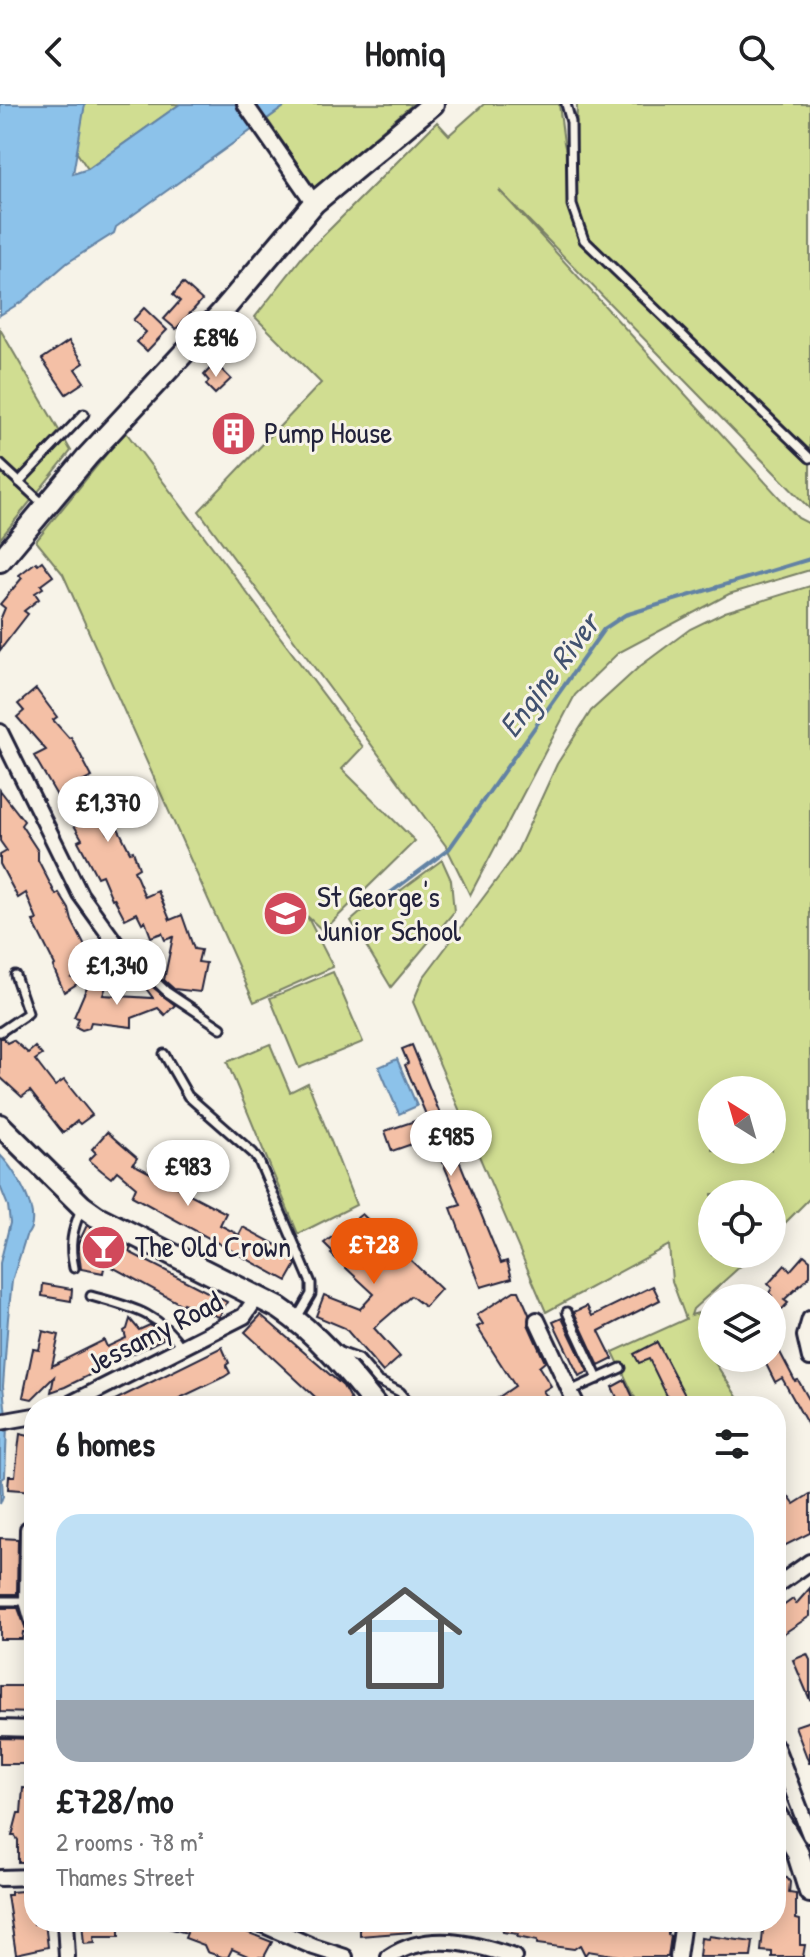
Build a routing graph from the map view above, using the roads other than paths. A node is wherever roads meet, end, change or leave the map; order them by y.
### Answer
1 (245, 104) edge
2 (433, 104) edge
3 (566, 104) edge
4 (314, 203) junction
5 (84, 414) dead end
6 (810, 458) edge
7 (0, 464) edge
8 (19, 482) junction
9 (45, 505) junction
10 (0, 561) edge
11 (0, 732) edge
12 (119, 948) joint
13 (15, 975) dead end
14 (1, 1028) edge
15 (221, 1028) dead end
16 (164, 1054) dead end
17 (0, 1125) edge
18 (82, 1206) junction
19 (74, 1268) dead end
20 (91, 1296) dead end
21 (257, 1297) junction
22 (567, 1312) dead end
23 (810, 1319) edge
24 (296, 1320) junction
25 (537, 1320) dead end
26 (182, 1348) junction
27 (327, 1348) junction
28 (810, 1358) edge
29 (621, 1368) dead end
30 (598, 1379) junction
31 (570, 1391) junction
32 (86, 1396) edge
33 (368, 1396) edge
34 (403, 1396) edge
35 (572, 1396) edge
36 (810, 1562) edge
37 (786, 1579) edge
38 (0, 1601) edge
39 (24, 1601) edge
40 (0, 1728) edge
41 (24, 1729) edge
42 (786, 1773) edge
43 (786, 1832) edge
44 (810, 1835) edge
45 (24, 1877) edge
46 (0, 1878) edge
47 (810, 1892) edge
48 (66, 1932) edge
49 (280, 1932) edge
50 (682, 1932) edge
51 (67, 1957) edge
52 (345, 1957) edge
53 (389, 1957) edge
54 (514, 1957) edge
55 (678, 1957) edge

1 - 4 street
2 - 4 street
3 - 6 lane
4 - 9 street
5 - 8 lane
7 - 8 lane
8 - 9 lane
9 - 10 street
11 - 12 street
12 - 15 lane
13 - 14 lane
16 - 24 lane
17 - 18 street
18 - 19 lane
18 - 21 street
20 - 26 lane
21 - 24 street
21 - 26 street, Jessamy Road
22 - 30 lane
23 - 28 street
24 - 27 street
25 - 31 street
26 - 32 street, Jessamy Road
27 - 33 street
27 - 34 lane
29 - 30 lane
30 - 31 lane
31 - 35 street
36 - 37 street
38 - 39 lane
40 - 41 street
42 - 44 street
43 - 47 street
45 - 46 street
48 - 51 street
49 - 52 street
50 - 55 street
53 - 54 street

